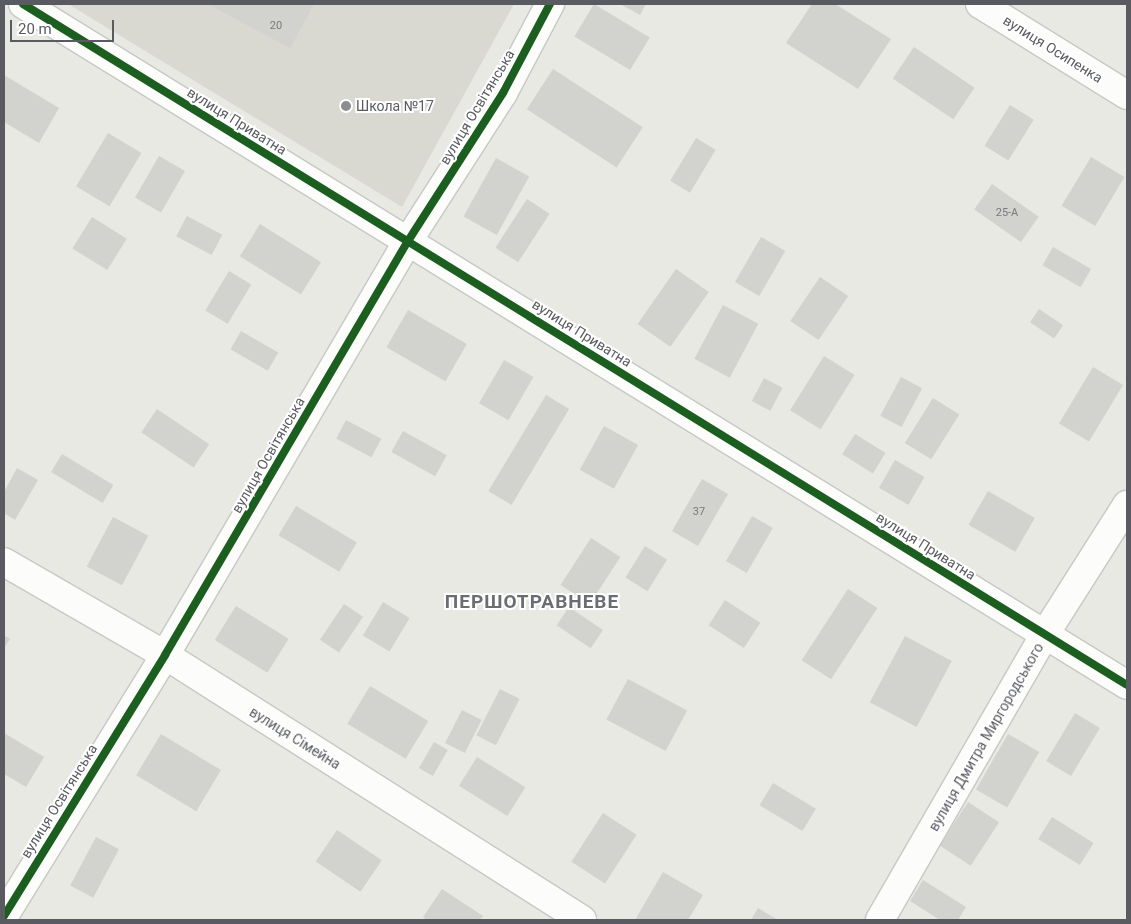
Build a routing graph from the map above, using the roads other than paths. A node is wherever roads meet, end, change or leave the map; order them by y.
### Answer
1 (22, 4) edge
2 (550, 4) edge
3 (980, 4) edge
4 (1127, 95) edge
5 (408, 241) junction
6 (1127, 506) edge
7 (4, 562) edge
8 (1045, 634) junction
9 (166, 655) junction
10 (1127, 684) edge
11 (4, 916) edge
12 (582, 920) edge
13 (880, 920) edge

1 - 5 street, вулиця Приватна
2 - 5 street, вулиця Освітянська
3 - 4 street, вулиця Осипенка
5 - 8 street, вулиця Приватна
5 - 9 street, вулиця Освітянська
6 - 8 street, вулиця Дмитра Миргородського
7 - 9 street, вулиця Сімейна
8 - 10 street, вулиця Приватна
8 - 13 street, вулиця Дмитра Миргородського
9 - 11 street, вулиця Освітянська
9 - 12 street, вулиця Сімейна

